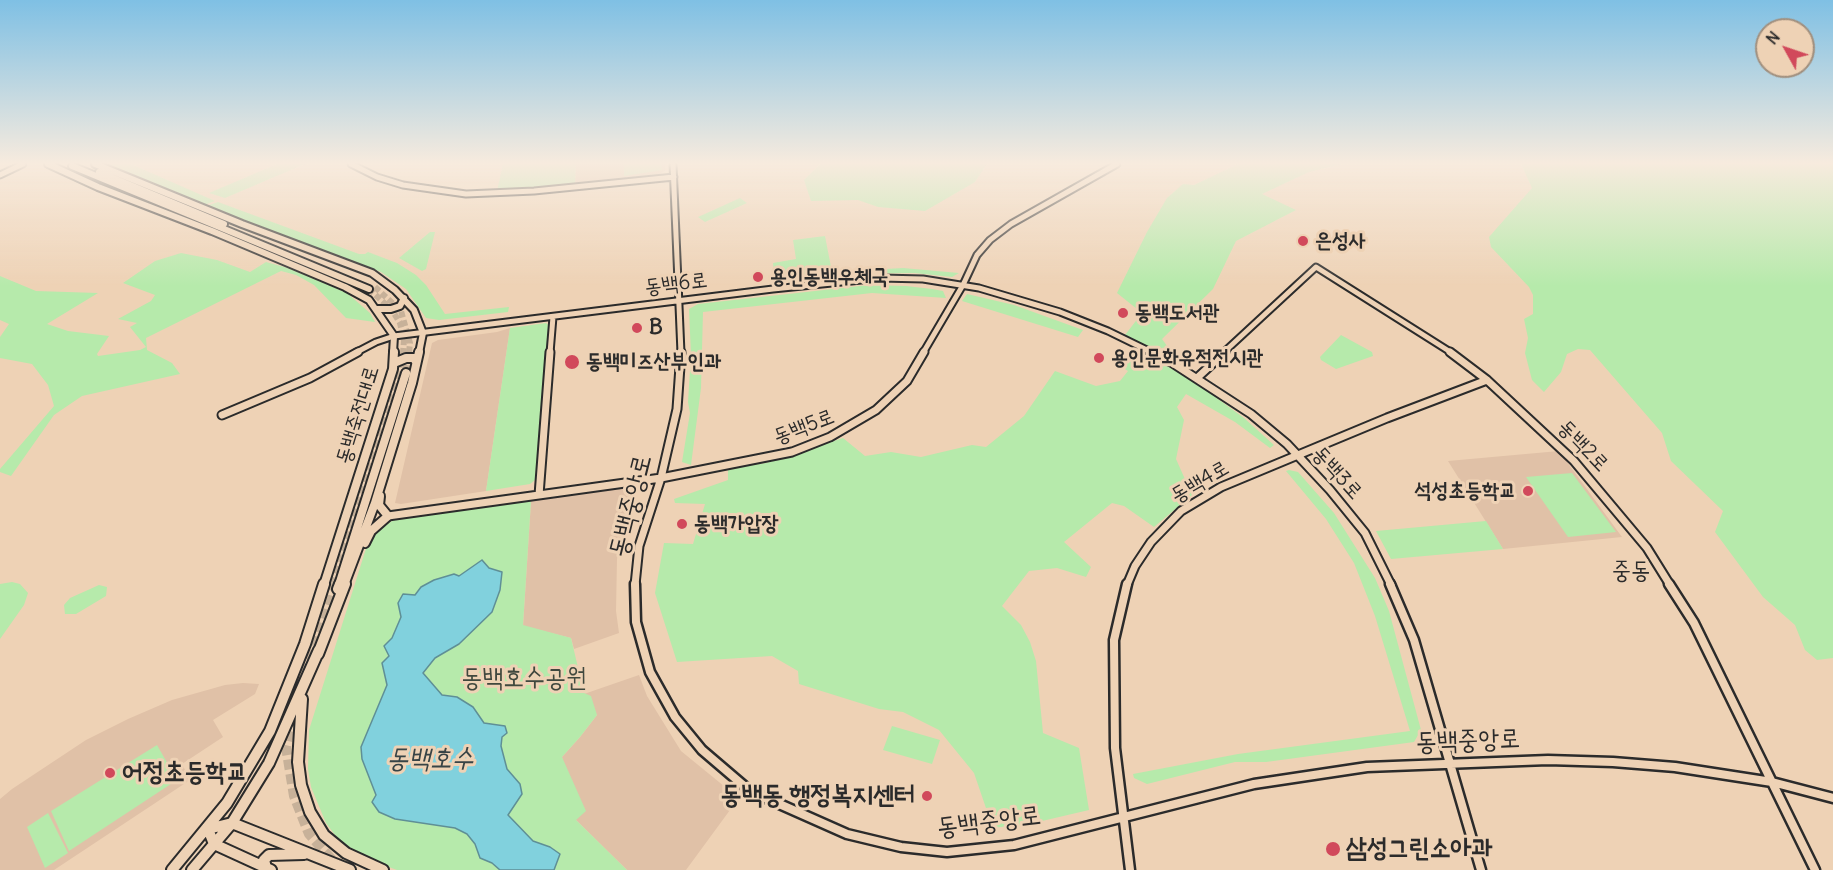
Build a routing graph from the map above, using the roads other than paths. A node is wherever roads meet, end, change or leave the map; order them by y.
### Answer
1 (142, 205) edge
2 (163, 205) edge
3 (176, 205) edge
4 (194, 205) edge
5 (675, 205) edge
6 (1047, 205) edge
7 (192, 217) junction
8 (212, 231) junction
9 (963, 285) junction
10 (404, 298) junction
11 (678, 301) junction
12 (377, 309) junction
13 (553, 317) junction
14 (423, 333) junction
15 (394, 336) junction
16 (417, 362) junction
17 (394, 363) junction
18 (406, 373) tunnel mouth
19 (1197, 378) junction
20 (1487, 380) junction
21 (222, 415) dead end
22 (1298, 457) junction
23 (661, 478) junction
24 (380, 486) junction
25 (539, 495) junction
26 (388, 516) junction
27 (354, 563) junction
28 (318, 654) junction
29 (303, 689) junction
30 (1448, 762) junction
31 (1772, 782) junction
32 (1833, 798) edge
33 (1124, 816) junction
34 (232, 823) junction
35 (208, 829) junction
36 (214, 844) junction
37 (311, 854) junction
38 (269, 869) edge
39 (171, 870) edge
40 (192, 870) edge
41 (350, 870) edge
42 (384, 870) edge
43 (1130, 870) edge
44 (1480, 870) edge
45 (1815, 870) edge

1 - 8 main road
2 - 7 main road
3 - 7 main road
4 - 10 main road
5 - 11 street, 동백중앙로
6 - 9 street, 동백5로
7 - 8 main road
8 - 12 main road
9 - 11 street, 동백6로
9 - 19 street, 동백3로
9 - 23 street, 동백5로
10 - 12 main road
10 - 14 main road
11 - 13 street, 동백6로
11 - 23 street, 동백중앙로
12 - 15 main road
13 - 14 street, 동백6로
13 - 25 street
14 - 15 street, 동백6로
14 - 16 main road, 동백죽전대로
15 - 17 main road, 동백죽전대로
15 - 21 street, 동백6로
16 - 17 main road
16 - 24 main road, 동백죽전대로
17 - 35 main road, 동백죽전대로
18 - 28 main road, 동백죽전대로
19 - 20 street, 동백2로
19 - 22 street, 동백3로
20 - 22 street, 동백4로
20 - 31 street, 동백2로
22 - 30 street, 동백3로
22 - 33 street, 동백4로
23 - 25 street, 동백5로
23 - 33 street, 동백중앙로
24 - 26 main road
24 - 27 main road, 동백죽전대로
25 - 26 street, 동백5로
26 - 27 main road
27 - 28 main road, 동백죽전대로
28 - 29 main road, 동백죽전대로
29 - 34 main road, 동백죽전대로
29 - 42 main road
30 - 31 street, 동백중앙로
30 - 33 street, 동백중앙로
30 - 44 street, 동백3로
31 - 32 street, 동백중앙로
31 - 45 street, 동백2로
33 - 43 street, 동백4로
34 - 35 main road
34 - 36 main road, 동백죽전대로
34 - 37 main road
35 - 36 main road
35 - 39 main road, 동백죽전대로
36 - 38 main road
36 - 40 main road, 동백죽전대로
37 - 38 main road
37 - 41 main road

